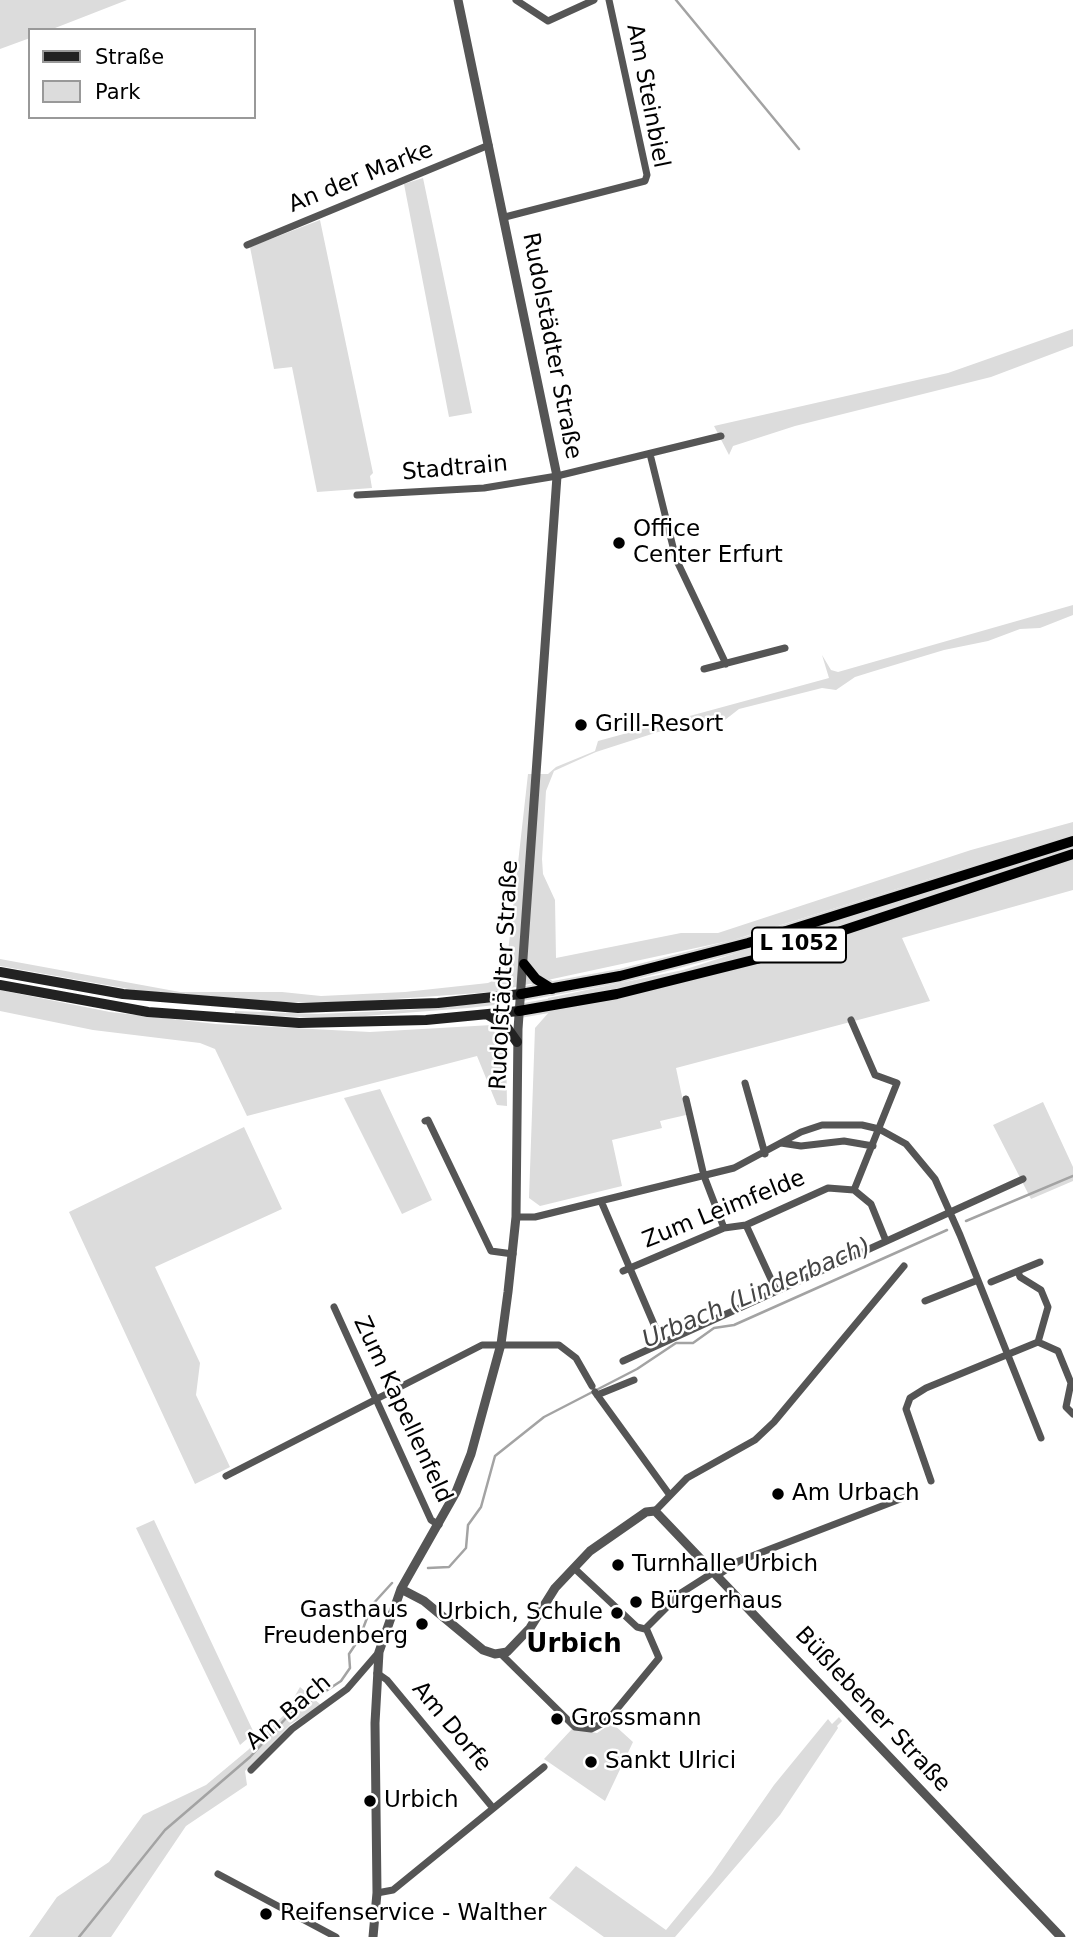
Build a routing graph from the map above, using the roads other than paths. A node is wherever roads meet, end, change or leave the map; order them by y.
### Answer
1 (458, 0) edge
2 (516, 0) edge
3 (594, 0) edge
4 (609, 0) edge
5 (489, 145) junction
6 (505, 217) junction
7 (247, 245) dead end
8 (721, 436) dead end
9 (650, 454) junction
10 (557, 476) junction
11 (357, 495) dead end
12 (785, 648) dead end
13 (726, 664) junction
14 (704, 669) dead end
15 (1073, 841) edge
16 (1073, 854) edge
17 (524, 964) junction
18 (0, 972) edge
19 (0, 985) edge
20 (552, 989) junction
21 (521, 994) junction
22 (519, 1011) junction
23 (488, 1015) junction
24 (851, 1020) dead end
25 (517, 1042) junction
26 (745, 1083) dead end
27 (686, 1098) dead end
28 (425, 1121) dead end
29 (880, 1129) junction
30 (781, 1143) junction
31 (873, 1146) junction
32 (765, 1154) junction
33 (704, 1176) junction
34 (1023, 1180) dead end
35 (854, 1190) junction
36 (601, 1201) junction
37 (951, 1212) junction
38 (516, 1217) junction
39 (746, 1225) junction
40 (724, 1228) junction
41 (886, 1241) junction
42 (513, 1254) junction
43 (1040, 1262) dead end
44 (904, 1266) dead end
45 (626, 1270) junction
46 (1018, 1271) junction
47 (978, 1280) junction
48 (990, 1282) dead end
49 (776, 1290) junction
50 (925, 1301) dead end
51 (334, 1307) dead end
52 (1038, 1342) junction
53 (662, 1343) junction
54 (501, 1344) junction
55 (1007, 1355) junction
56 (623, 1361) dead end
57 (634, 1380) dead end
58 (595, 1391) junction
59 (375, 1399) junction
60 (1073, 1414) edge
61 (1041, 1438) dead end
62 (226, 1476) dead end
63 (931, 1481) dead end
64 (669, 1494) junction
65 (908, 1496) dead end
66 (655, 1511) junction
67 (439, 1525) junction
68 (573, 1567) junction
69 (716, 1574) junction
70 (401, 1589) junction
71 (646, 1628) junction
72 (379, 1652) junction
73 (502, 1654) junction
74 (377, 1673) junction
75 (544, 1767) dead end
76 (251, 1770) dead end
77 (493, 1808) junction
78 (218, 1874) dead end
79 (377, 1893) junction
80 (336, 1937) edge
81 (373, 1937) edge
82 (1061, 1937) edge

1 - 5 street, Rudolstädter Straße
2 - 3 street
4 - 6 street, Am Steinbiel
5 - 6 street, Rudolstädter Straße
5 - 7 street, An der Marke
6 - 10 street, Rudolstädter Straße
8 - 9 street, Stadtrain
9 - 10 street, Stadtrain
9 - 13 street
10 - 11 street, Stadtrain
10 - 17 street, Rudolstädter Straße
12 - 13 street
13 - 14 street
15 - 20 highway, L 1052
16 - 22 highway, L 1052
17 - 20 highway
17 - 21 street, Rudolstädter Straße
18 - 21 main road, L 1052
19 - 23 main road, L 1052
20 - 21 highway, L 1052
21 - 22 street, Rudolstädter Straße
22 - 23 main road, L 1052
22 - 25 street, Rudolstädter Straße
23 - 25 main road
24 - 29 street
25 - 38 street, Rudolstädter Straße
26 - 32 street
27 - 33 street
28 - 42 street
29 - 30 street
29 - 31 street
29 - 37 street
30 - 31 street
30 - 32 street
31 - 35 street
32 - 33 street
33 - 36 street
33 - 40 street
34 - 37 street
35 - 39 street, Zum Leimfelde
35 - 41 street
36 - 38 street
36 - 45 street, Zum Leimfelde
37 - 41 street
37 - 47 street
38 - 42 street, Rudolstädter Straße
39 - 40 street, Zum Leimfelde
39 - 49 street
40 - 45 street, Zum Leimfelde
41 - 49 street
42 - 54 street, Rudolstädter Straße
43 - 46 street
44 - 64 street
45 - 53 street, Zum Leimfelde
46 - 48 street
46 - 52 street
47 - 50 street
47 - 55 street
49 - 53 street
51 - 59 street, Zum Kapellenfeld
52 - 55 street
52 - 60 street
53 - 56 street
54 - 58 street
54 - 59 street
54 - 67 street, Rudolstädter Straße
55 - 61 street
55 - 63 street
57 - 58 street
58 - 64 street
59 - 62 street
59 - 67 street, Zum Kapellenfeld
64 - 66 street
65 - 69 street
66 - 68 street
66 - 69 street, Büßlebener Straße
67 - 70 street, Rudolstädter Straße
68 - 71 street
68 - 73 street
69 - 71 street
69 - 82 street, Büßlebener Straße
70 - 72 street, Rudolstädter Straße
70 - 73 street
71 - 73 street
72 - 74 street, Rudolstädter Straße
72 - 76 street, Am Bach
74 - 77 street, Am Dorfe
74 - 79 street, Rudolstädter Straße
75 - 77 street
77 - 79 street
78 - 80 street
79 - 81 street, Rudolstädter Straße

